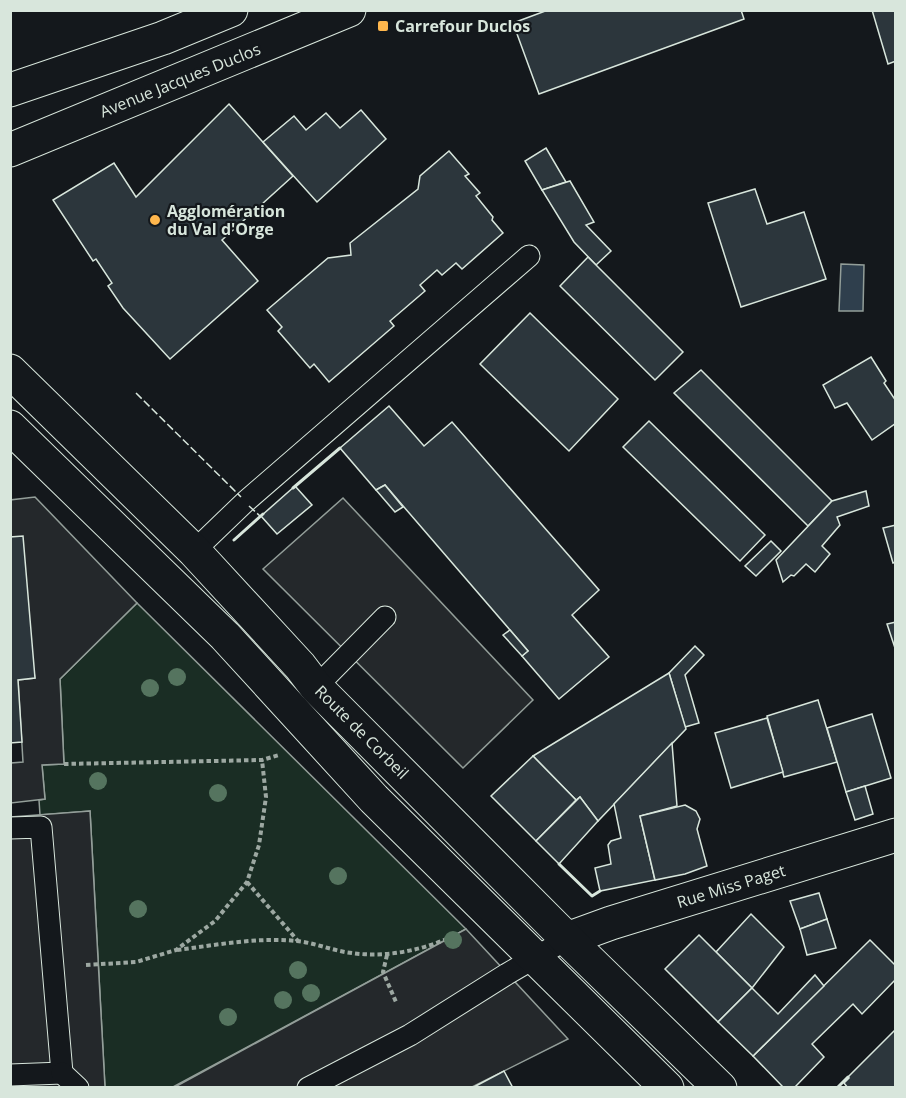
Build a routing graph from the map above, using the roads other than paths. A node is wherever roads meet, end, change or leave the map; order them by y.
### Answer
1 (231, 10) edge
2 (349, 10) edge
3 (10, 90) edge
4 (10, 150) edge
5 (529, 256) dead end
6 (10, 371) edge
7 (10, 427) edge
8 (194, 551) junction
9 (385, 617) dead end
10 (316, 687) junction
11 (10, 828) edge
12 (896, 835) edge
13 (567, 939) junction
14 (537, 958) junction
15 (10, 1075) edge
16 (70, 1081) edge
17 (308, 1088) edge
18 (667, 1088) edge
19 (720, 1088) edge

1 - 3 main road
2 - 4 main road, Avenue Jacques Duclos
5 - 8 lane
6 - 8 main road, Route de Corbeil
7 - 14 main road, Route de Corbeil
8 - 10 main road, Route de Corbeil
9 - 10 lane
10 - 13 main road, Route de Corbeil
11 - 16 lane
12 - 13 main road, Rue Miss Paget
13 - 14 lane
13 - 19 main road, Route de Corbeil
14 - 17 lane
14 - 18 main road, Route de Corbeil
15 - 16 lane

